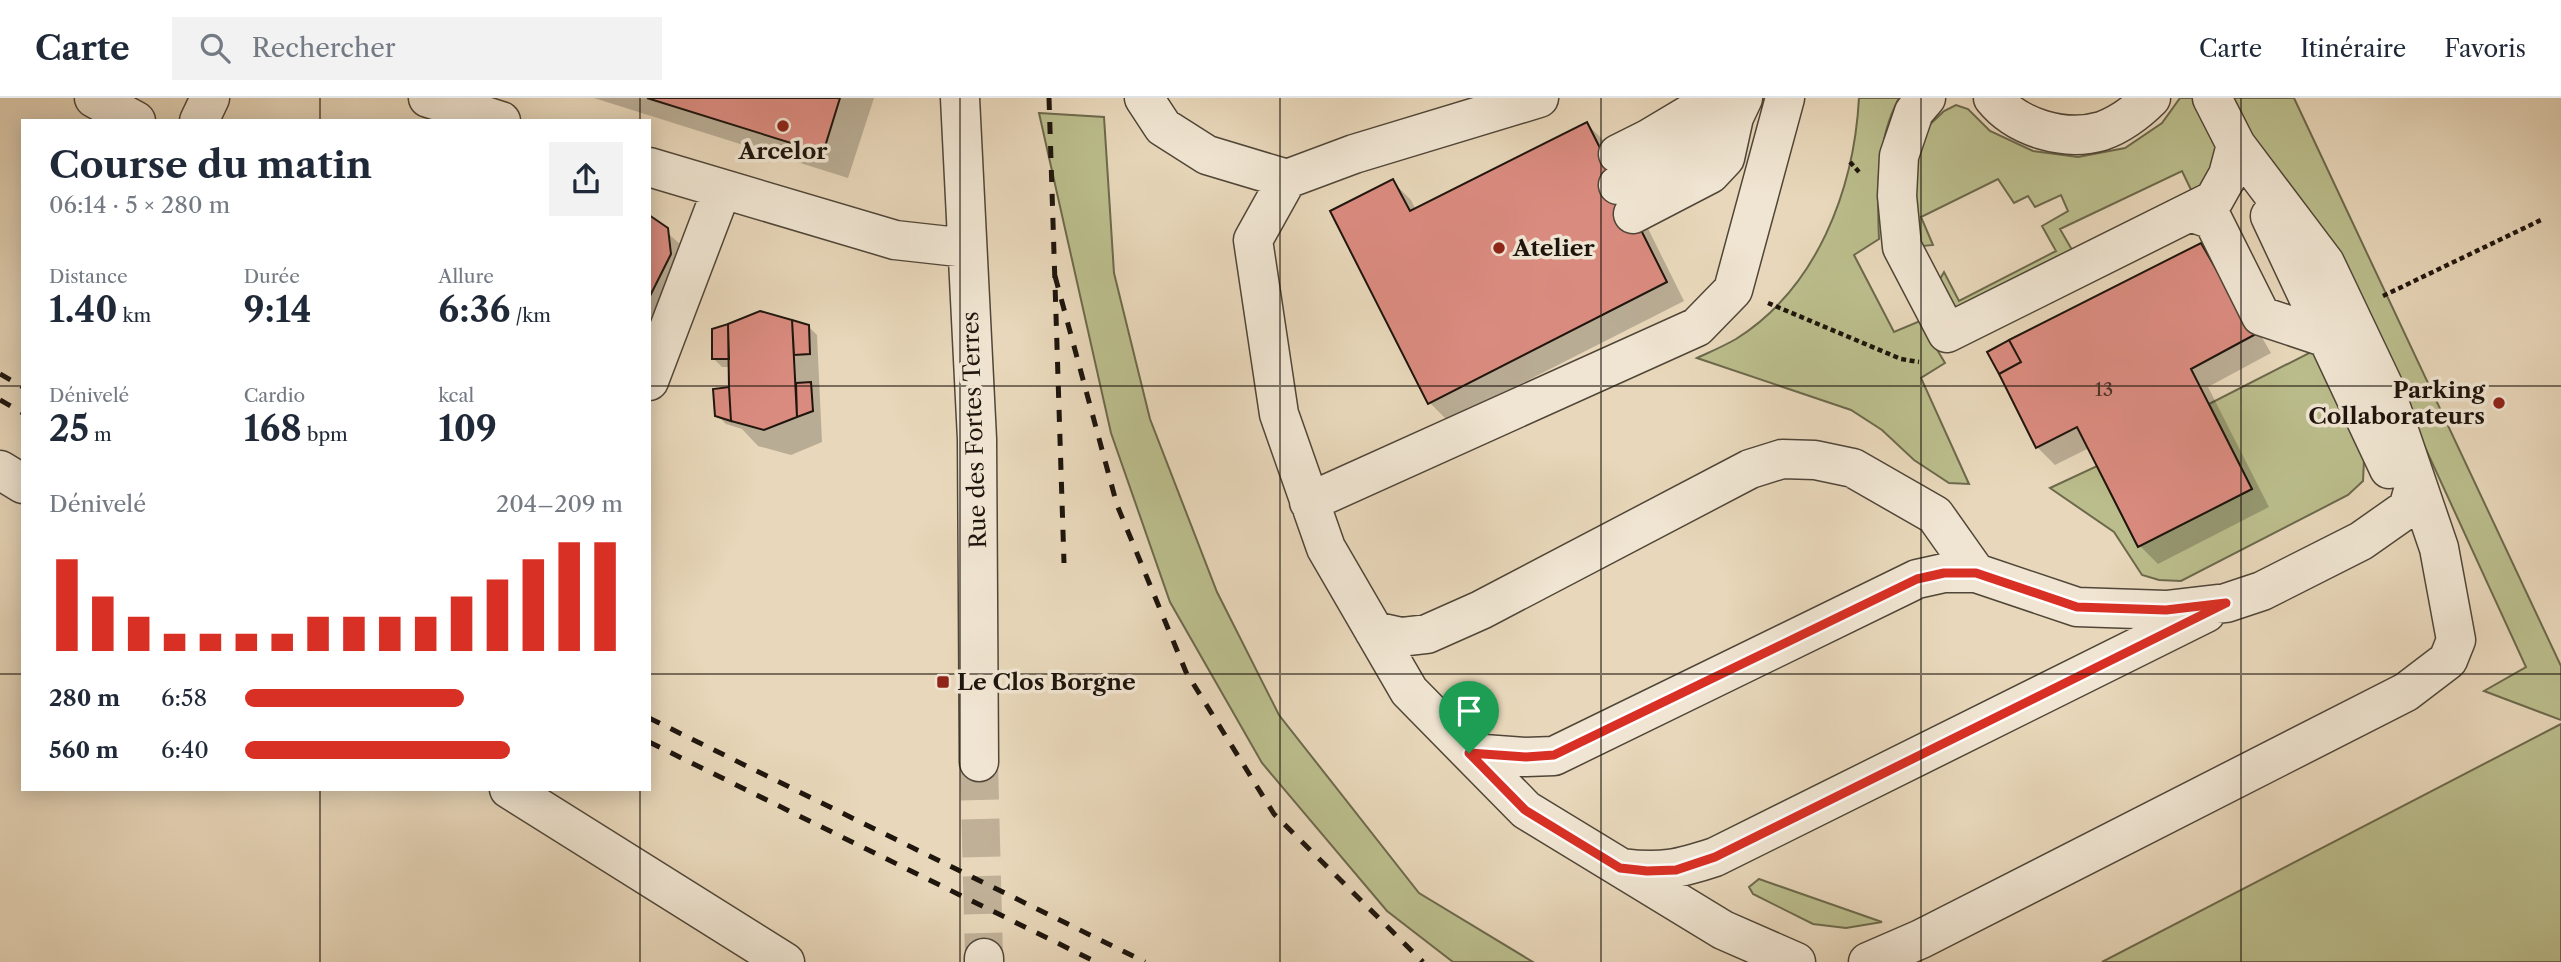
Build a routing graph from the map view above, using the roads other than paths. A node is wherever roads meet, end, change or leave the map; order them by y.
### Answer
1 (94, 98) edge
2 (211, 98) edge
3 (428, 98) edge
4 (960, 98) edge
5 (1144, 98) edge
6 (1437, 98) edge
7 (1539, 98) edge
8 (1785, 98) edge
9 (1926, 98) edge
10 (1993, 98) edge
11 (2151, 98) edge
12 (2212, 98) edge
13 (1731, 104) edge
14 (132, 119) edge
15 (200, 119) edge
16 (495, 119) edge
17 (1396, 142) junction
18 (2236, 145) junction
19 (651, 168) edge
20 (1286, 179) junction
21 (722, 189) junction
22 (2193, 213) junction
23 (967, 248) junction
24 (2338, 326) junction
25 (651, 376) edge
26 (0, 470) edge
27 (21, 483) edge
28 (2412, 496) junction
29 (1309, 502) junction
30 (1976, 573) junction
31 (2226, 603) junction
32 (1374, 632) junction
33 (1469, 753) junction
34 (978, 762) tunnel mouth
35 (512, 791) edge
36 (1620, 868) junction
37 (785, 962) edge
38 (1796, 962) edge
39 (1868, 962) edge

1 - 14 street
2 - 15 street
3 - 16 street
4 - 23 street, Rue des Fortes Terres
5 - 20 street
6 - 17 street
7 - 17 street
8 - 29 street
9 - 22 street
10 - 11 street
12 - 18 street
13 - 13 street
17 - 20 street
18 - 22 street
18 - 24 street
19 - 21 street
20 - 29 street
21 - 23 street
21 - 25 street
22 - 24 street
23 - 34 street, Rue des Fortes Terres
24 - 28 street
26 - 27 street
28 - 31 street
28 - 39 street
29 - 32 street
30 - 31 street
30 - 32 street
30 - 33 street
31 - 36 street
32 - 33 street
33 - 36 street
35 - 37 street
36 - 38 street

